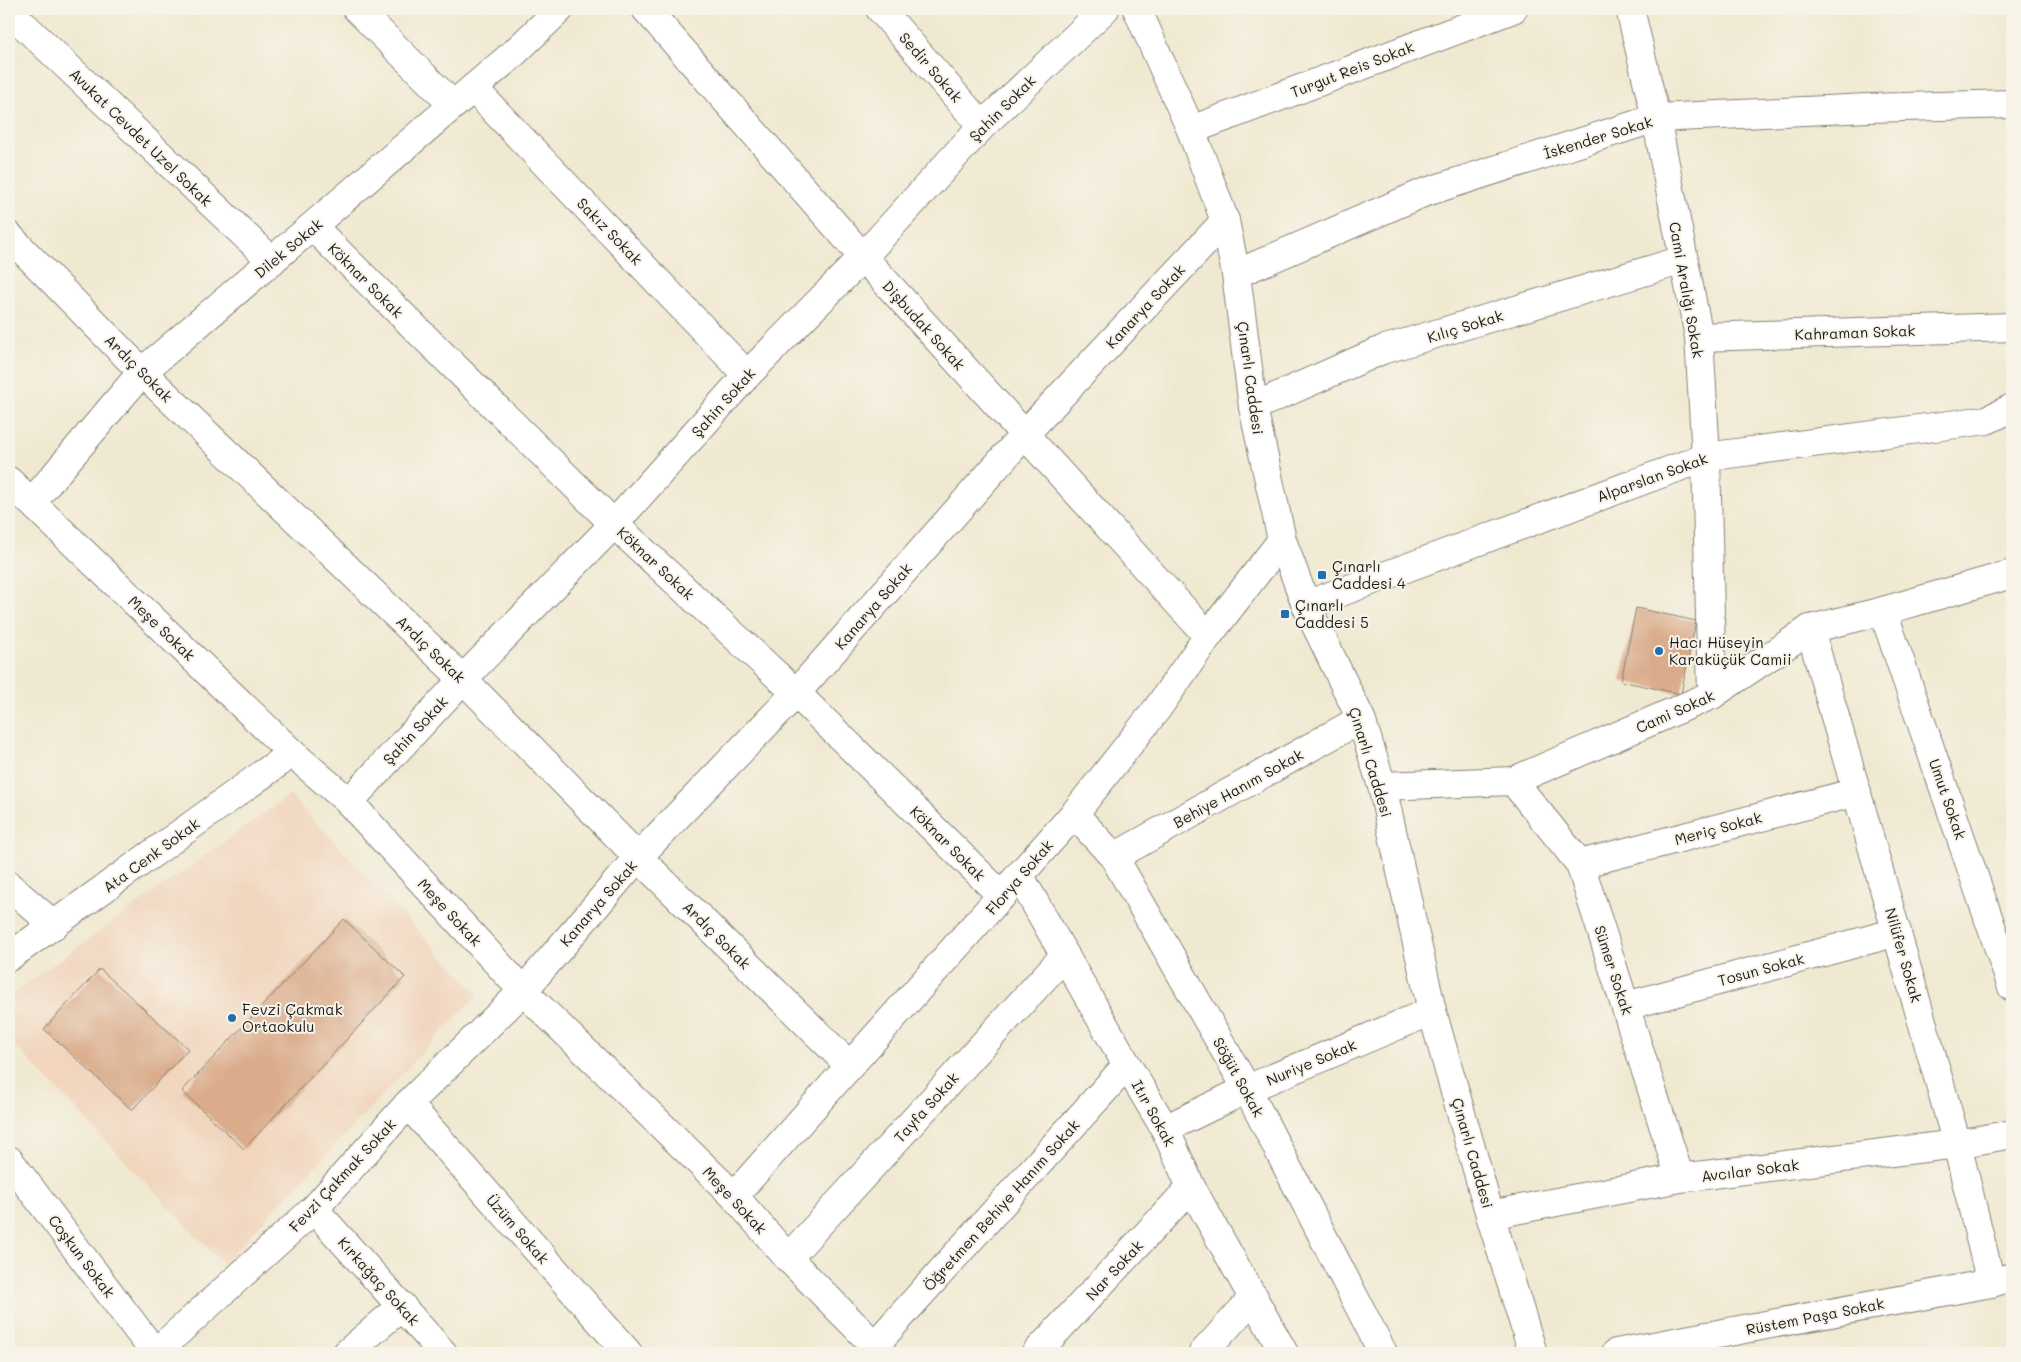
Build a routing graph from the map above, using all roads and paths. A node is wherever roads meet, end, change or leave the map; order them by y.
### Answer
1 (357, 9) edge
2 (560, 9) edge
3 (646, 9) edge
4 (880, 9) edge
5 (1105, 9) edge
6 (1137, 9) edge
7 (1512, 9) edge
8 (1630, 9) edge
9 (12, 12) edge
10 (463, 96) junction
11 (2012, 104) edge
12 (1656, 118) junction
13 (982, 126) junction
14 (1191, 130) junction
15 (1225, 221) junction
16 (312, 227) junction
17 (9, 236) edge
18 (863, 257) junction
19 (1683, 260) junction
20 (272, 261) junction
21 (1236, 274) junction
22 (2012, 327) edge
23 (1699, 337) junction
24 (142, 372) junction
25 (747, 375) junction
26 (1253, 407) junction
27 (2012, 408) edge
28 (1024, 435) junction
29 (1706, 456) junction
30 (9, 482) edge
31 (32, 502) junction
32 (614, 524) junction
33 (1282, 540) junction
34 (2011, 576) edge
35 (1306, 605) junction
36 (1883, 611) junction
37 (1810, 629) junction
38 (1208, 636) junction
39 (463, 679) junction
40 (796, 693) junction
41 (1712, 696) junction
42 (1361, 719) junction
43 (292, 753) junction
44 (1513, 781) junction
45 (1382, 786) junction
46 (1857, 792) junction
47 (349, 802) junction
48 (1074, 814) junction
49 (638, 857) junction
50 (1114, 857) junction
51 (1580, 864) junction
52 (1019, 875) junction
53 (9, 886) edge
54 (1002, 896) junction
55 (54, 925) junction
56 (1897, 932) junction
57 (1065, 955) junction
58 (9, 957) edge
59 (2012, 987) edge
60 (523, 991) junction
61 (1626, 1006) junction
62 (1432, 1011) junction
63 (849, 1065) junction
64 (1126, 1066) junction
65 (1247, 1089) junction
66 (408, 1104) junction
67 (1165, 1129) junction
68 (2012, 1134) edge
69 (1957, 1144) junction
70 (9, 1160) edge
71 (1680, 1178) junction
72 (1191, 1186) junction
73 (734, 1196) junction
74 (314, 1209) junction
75 (1490, 1215) junction
76 (788, 1258) junction
77 (2002, 1280) edge
78 (1254, 1297) junction
79 (402, 1306) junction
80 (879, 1349) edge
81 (155, 1353) edge
82 (347, 1353) edge
83 (443, 1353) edge
84 (628, 1353) edge
85 (1036, 1353) edge
86 (1203, 1353) edge
87 (1284, 1353) edge
88 (1383, 1353) edge
89 (1533, 1353) edge
90 (1616, 1353) edge

1 - 10 street, Sakız Sokak
2 - 10 street, Dilek Sokak
3 - 18 street, Dişbudak Sokak
4 - 13 street, Sedir Sokak
5 - 13 street, Şahin Sokak
6 - 14 street, Çınarlı Caddesi
7 - 14 street, Turgut Reis Sokak
8 - 12 street, Cami Aralığı Sokak
9 - 20 street, Avukat Cevdet Uzel Sokak
10 - 16 street, Dilek Sokak
10 - 25 street, Sakız Sokak
11 - 12 street, İskender Sokak
12 - 19 street, Cami Aralığı Sokak
12 - 21 street, İskender Sokak
13 - 18 street, Şahin Sokak
14 - 15 street, Çınarlı Caddesi
15 - 21 street, Çınarlı Caddesi
15 - 28 street, Kanarya Sokak
16 - 20 street, Dilek Sokak
16 - 32 street, Köknar Sokak
17 - 24 street, Ardıç Sokak
18 - 25 street, Şahin Sokak
18 - 28 street, Dişbudak Sokak
19 - 23 street, Cami Aralığı Sokak
19 - 26 street, Kılıç Sokak
20 - 24 street, Dilek Sokak
21 - 26 street, Çınarlı Caddesi
22 - 23 street, Kahraman Sokak
23 - 29 street, Cami Aralığı Sokak
24 - 31 street, Dilek Sokak
24 - 39 street, Ardıç Sokak
25 - 32 street, Şahin Sokak
26 - 33 street, Çınarlı Caddesi
27 - 29 street, Alparslan Sokak
28 - 38 street, Dişbudak Sokak
28 - 40 street, Kanarya Sokak
29 - 35 street, Alparslan Sokak
29 - 41 street, Cami Aralığı Sokak
30 - 31 street, Meşe Sokak
31 - 43 street, Meşe Sokak
32 - 39 street, Şahin Sokak
32 - 40 street, Köknar Sokak
33 - 35 street, Çınarlı Caddesi
33 - 38 street, Florya Sokak
34 - 36 street, Cami Sokak
35 - 42 street, Çınarlı Caddesi
36 - 37 street, Cami Sokak
36 - 59 street, Umut Sokak
37 - 41 street, Cami Sokak
37 - 46 street, Nilüfer Sokak
38 - 48 street, Florya Sokak
39 - 47 street, Şahin Sokak
39 - 49 street, Ardıç Sokak
40 - 49 street, Kanarya Sokak
40 - 54 street, Köknar Sokak
41 - 44 street, Cami Sokak
42 - 45 street, Çınarlı Caddesi
42 - 50 street, Behiye Hanım Sokak
43 - 47 street, Meşe Sokak
43 - 55 street, Ata Cenk Sokak
44 - 45 street, Cami Sokak
44 - 51 street, Sümer Sokak
45 - 62 street, Çınarlı Caddesi
46 - 51 street, Meriç Sokak
46 - 56 street, Nilüfer Sokak
47 - 60 street, Meşe Sokak
48 - 50 street, Söğüt Sokak
48 - 52 street, Florya Sokak
49 - 60 street, Kanarya Sokak
49 - 63 street, Ardıç Sokak
50 - 65 street, Söğüt Sokak
51 - 61 street, Sümer Sokak
52 - 54 street, Florya Sokak
52 - 57 street, Itır Sokak
53 - 55 street
54 - 63 street, Florya Sokak
55 - 58 street, Ata Cenk Sokak
56 - 61 street, Tosun Sokak
56 - 69 street, Nilüfer Sokak
57 - 64 street, Itır Sokak
57 - 76 street, Tayfa Sokak
60 - 66 street, Fevzi Çakmak Sokak
60 - 73 street, Meşe Sokak
61 - 71 street, Sümer Sokak
62 - 65 street, Nuriye Sokak
62 - 75 street, Çınarlı Caddesi
63 - 73 street, Florya Sokak
64 - 67 street, Itır Sokak
64 - 80 street, Öğretmen Behiye Hanım Sokak
65 - 67 street, Nuriye Sokak
65 - 88 street, Söğüt Sokak
66 - 74 street, Fevzi Çakmak Sokak
66 - 84 street, Üzüm Sokak
67 - 72 street, Itır Sokak
68 - 69 street, Avcılar Sokak
69 - 71 street, Avcılar Sokak
69 - 77 street, Nilüfer Sokak
70 - 81 street, Coşkun Sokak
71 - 75 street, Avcılar Sokak
72 - 78 street, Itır Sokak
72 - 85 street, Nar Sokak
73 - 76 street, Meşe Sokak
74 - 79 street, Kırkağaç Sokak
74 - 81 street, Fevzi Çakmak Sokak
75 - 89 street, Çınarlı Caddesi
76 - 80 street, Meşe Sokak
77 - 90 street, Rüstem Paşa Sokak
78 - 86 street
78 - 87 street, Itır Sokak
79 - 82 street
79 - 83 street, Kırkağaç Sokak

